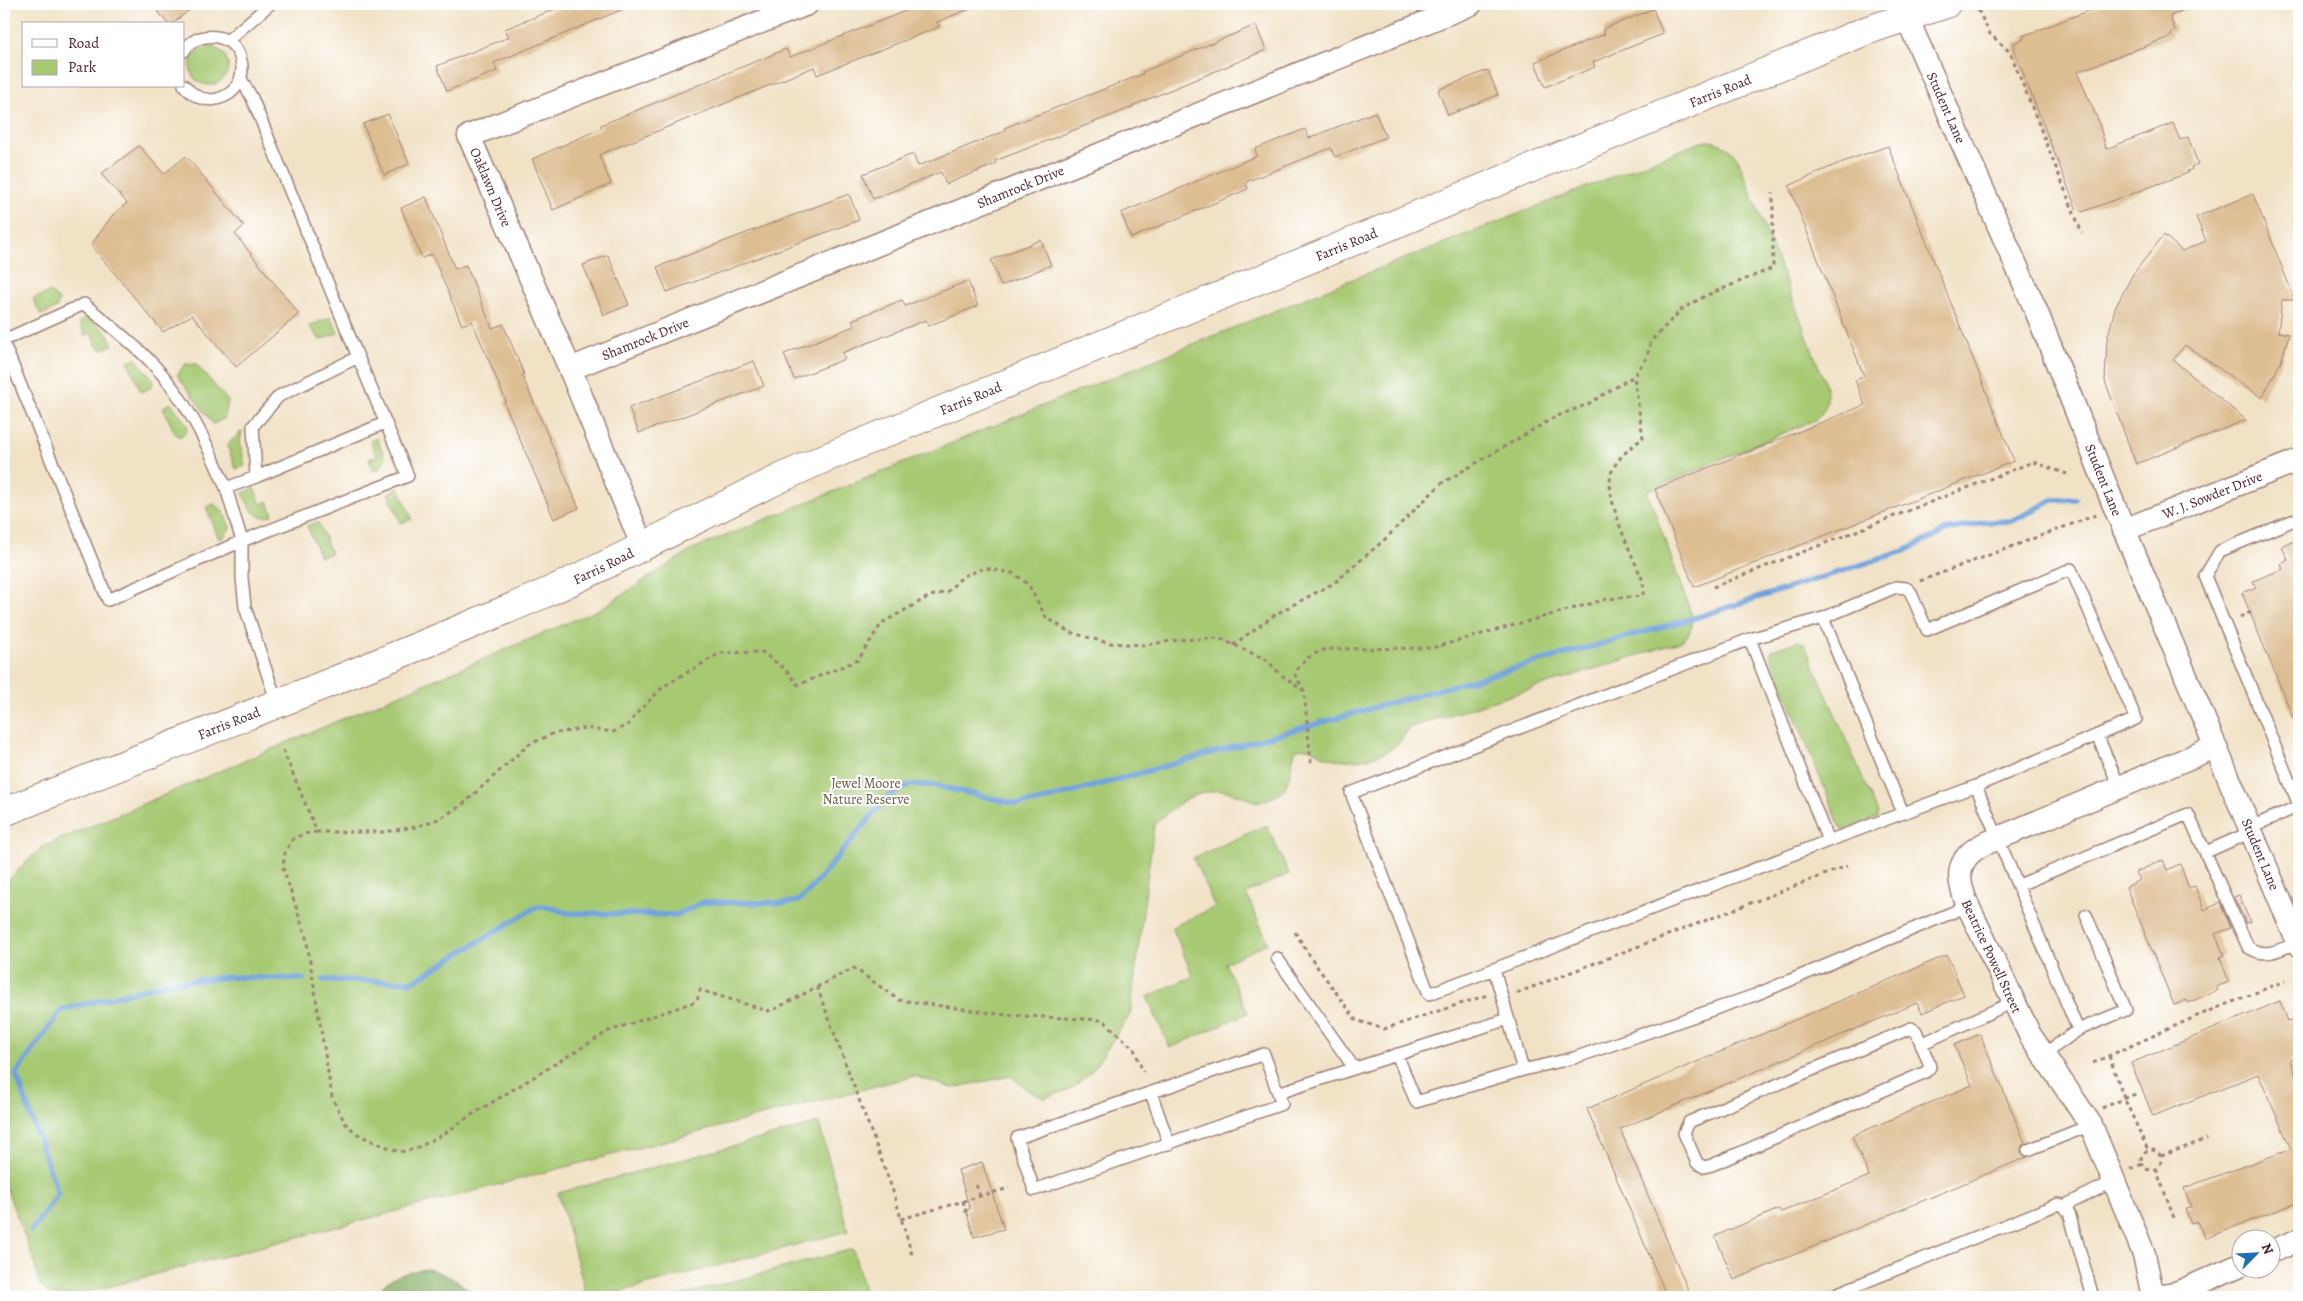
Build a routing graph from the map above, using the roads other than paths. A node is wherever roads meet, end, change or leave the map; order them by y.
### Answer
1 (270, 4) edge
2 (807, 4) edge
3 (1471, 4) edge
4 (1945, 4) edge
5 (1906, 18) junction
6 (227, 41) junction
7 (185, 50) edge
8 (241, 79) junction
9 (185, 86) edge
10 (4, 342) edge
11 (358, 358) junction
12 (570, 369) junction
13 (385, 423) junction
14 (2299, 460) edge
15 (256, 478) junction
16 (226, 488) junction
17 (2299, 518) edge
18 (2124, 530) junction
19 (242, 541) junction
20 (642, 545) junction
21 (1823, 618) junction
22 (1750, 639) junction
23 (277, 704) junction
24 (2097, 735) junction
25 (2215, 747) junction
26 (1976, 786) junction
27 (2119, 786) junction
28 (2299, 806) edge
29 (4, 812) edge
30 (1903, 813) junction
31 (2250, 830) junction
32 (1998, 837) junction
33 (1828, 840) junction
34 (2206, 852) junction
35 (2019, 885) junction
36 (1968, 906) junction
37 (2086, 915) dead end
38 (2299, 943) edge
39 (1277, 958) dead end
40 (1494, 969) junction
41 (2013, 1002) junction
42 (1508, 1019) junction
43 (2078, 1030) junction
44 (1921, 1044) junction
45 (1397, 1054) junction
46 (2043, 1054) junction
47 (1354, 1068) junction
48 (1523, 1070) junction
49 (1151, 1093) junction
50 (1278, 1094) junction
51 (2092, 1118) junction
52 (1169, 1144) junction
53 (2028, 1150) dead end
54 (2121, 1176) junction
55 (2064, 1206) junction
56 (2299, 1240) edge
57 (2280, 1248) edge
58 (2230, 1269) edge
59 (1828, 1297) edge
60 (2093, 1297) edge
61 (2154, 1297) edge

1 - 6 lane
2 - 12 street, Oaklawn Drive
3 - 12 street, Shamrock Drive
4 - 5 street, Farris Road
5 - 18 street, Student Lane
5 - 20 street, Farris Road
6 - 7 lane
6 - 8 lane
8 - 9 lane
8 - 11 lane
10 - 16 lane
10 - 19 lane
11 - 13 lane
11 - 15 lane
12 - 20 street, Oaklawn Drive
13 - 15 lane
13 - 19 lane
14 - 18 street, W. J. Sowder Drive
15 - 16 lane
16 - 19 lane
17 - 28 lane
18 - 25 street, Student Lane
19 - 23 lane
20 - 23 street, Farris Road
21 - 22 lane
21 - 24 lane
21 - 30 lane
22 - 33 lane
22 - 40 lane
23 - 29 street, Farris Road
24 - 26 lane
24 - 27 lane
25 - 27 street, Beatrice Powell Street
25 - 31 street, Student Lane
26 - 30 lane
26 - 32 lane
27 - 32 street, Beatrice Powell Street
28 - 31 lane
30 - 33 lane
31 - 34 lane
31 - 38 street, Student Lane
32 - 35 lane
32 - 36 street, Beatrice Powell Street
33 - 40 lane
34 - 35 lane
34 - 38 lane
35 - 43 lane
36 - 41 street, Beatrice Powell Street
36 - 48 lane
37 - 43 lane
39 - 47 lane
40 - 42 lane
41 - 44 lane
41 - 46 street, Beatrice Powell Street
42 - 45 lane
42 - 48 lane
43 - 46 lane
44 - 44 lane
45 - 47 lane
45 - 48 lane
46 - 51 street, Beatrice Powell Street
47 - 50 lane
49 - 50 lane
49 - 52 lane
49 - 52 lane
50 - 52 lane
51 - 53 lane
51 - 54 street, Beatrice Powell Street
54 - 55 lane
54 - 61 street, Beatrice Powell Street
55 - 59 lane
55 - 60 lane
56 - 57 street
58 - 61 street

